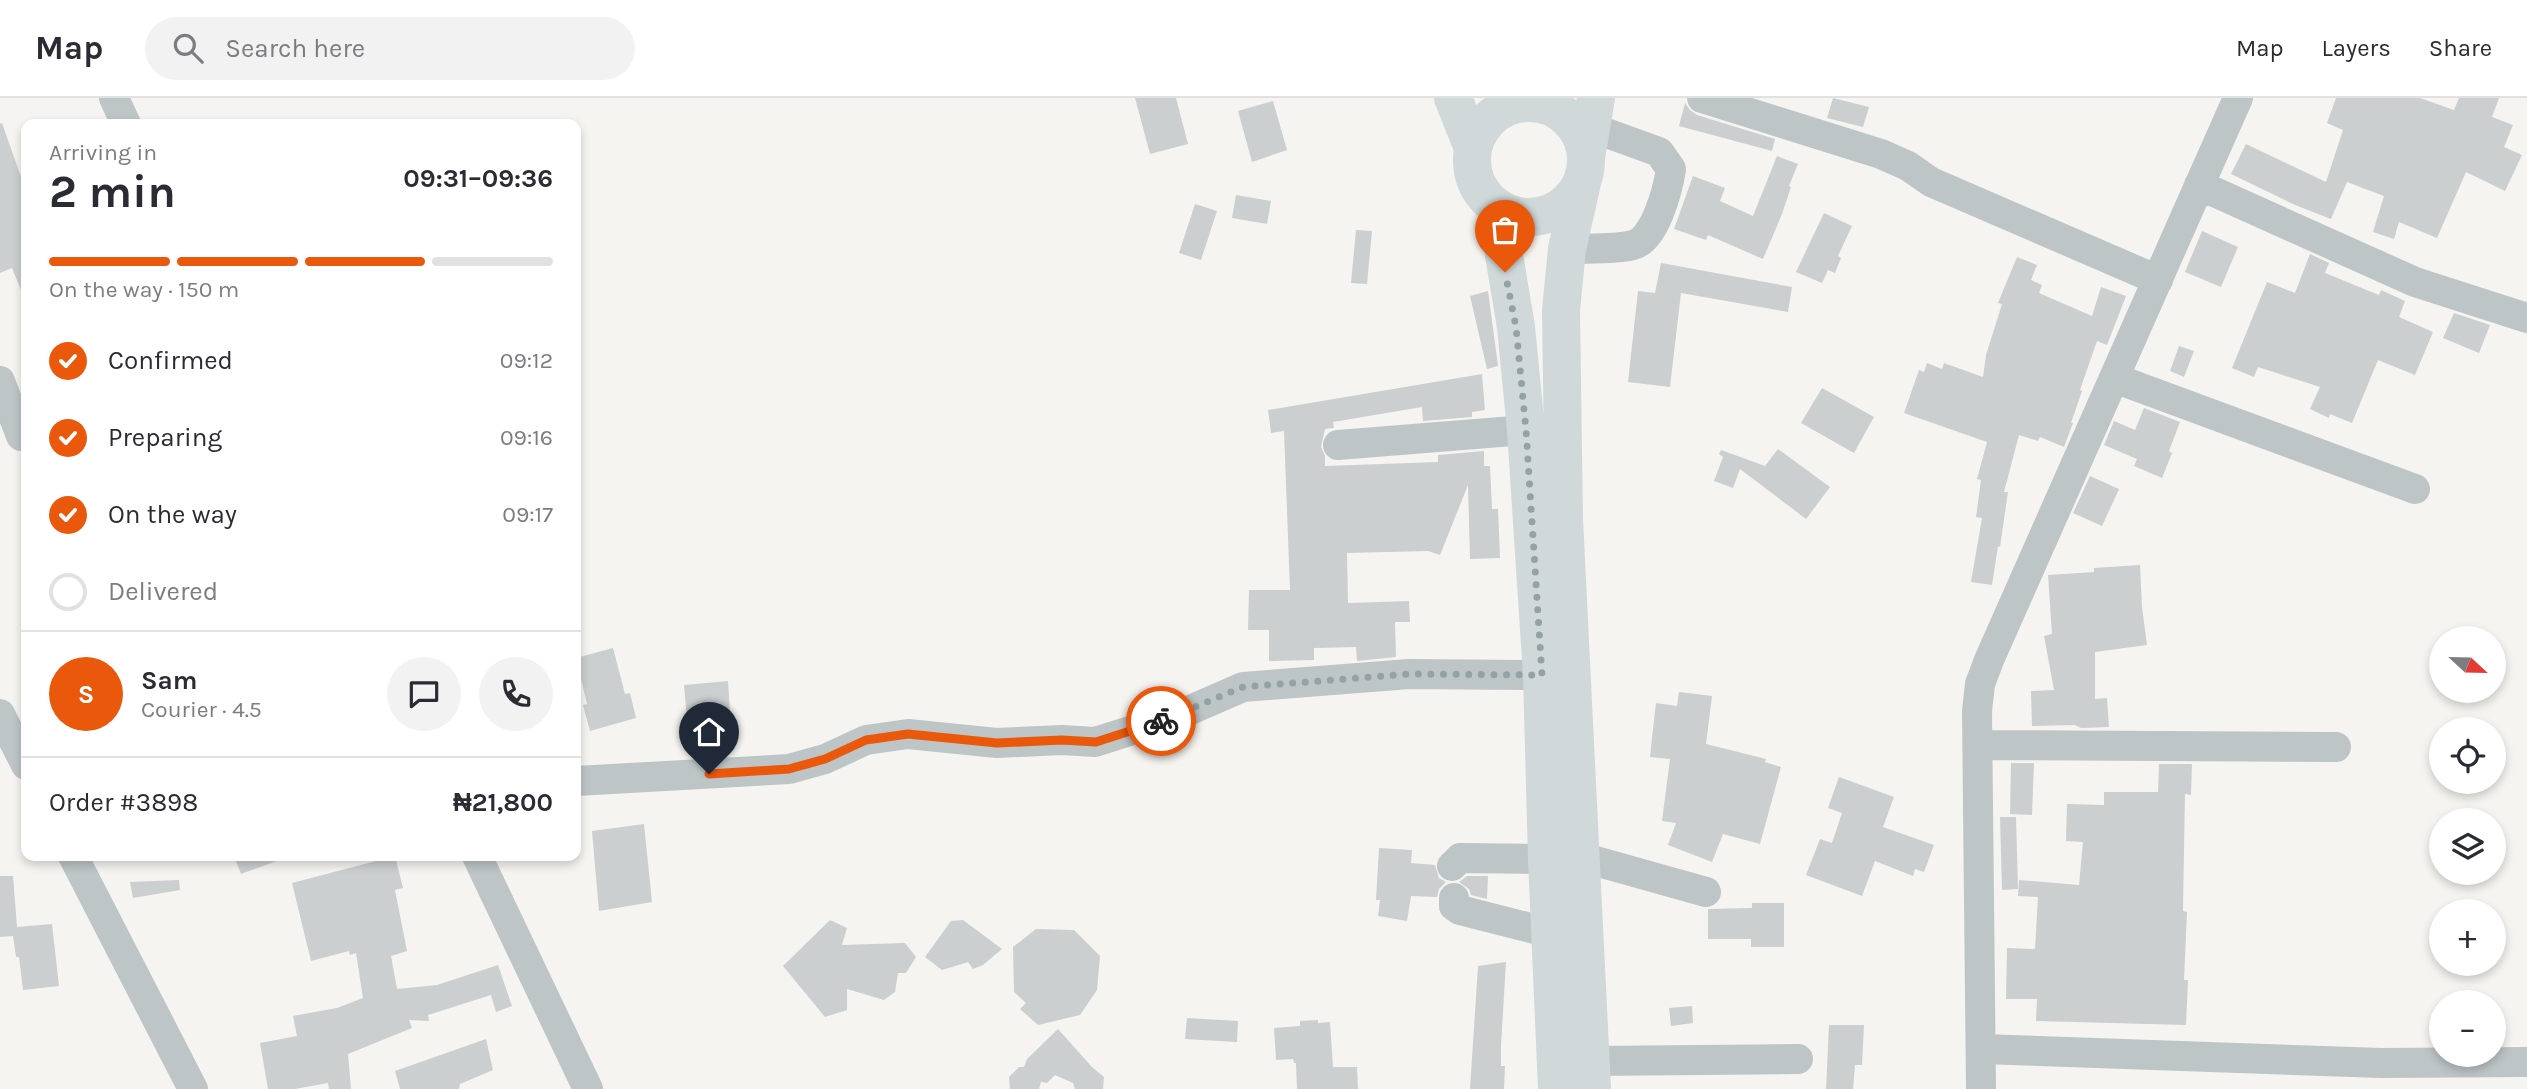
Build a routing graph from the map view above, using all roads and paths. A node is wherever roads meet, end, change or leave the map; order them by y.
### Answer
1 (114, 98) edge
2 (1453, 98) edge
3 (1702, 98) edge
4 (2238, 98) edge
5 (1523, 101) edge
6 (124, 119) edge
7 (1589, 140) edge
8 (1473, 148) junction
9 (2199, 185) junction
10 (1496, 207) junction
11 (1567, 249) junction
12 (2158, 280) junction
13 (2527, 318) edge
14 (2114, 378) junction
15 (0, 381) edge
16 (1526, 430) junction
17 (16, 438) edge
18 (1338, 445) dead end
19 (2415, 489) dead end
20 (1542, 675) junction
21 (0, 714) edge
22 (1978, 745) junction
23 (2336, 747) dead end
24 (21, 755) edge
25 (581, 781) edge
26 (1564, 858) junction
27 (77, 861) edge
28 (479, 861) edge
29 (1452, 866) dead end
30 (1706, 892) dead end
31 (1454, 898) dead end
32 (1550, 933) junction
33 (1981, 1048) junction
34 (1798, 1059) dead end
35 (2527, 1062) edge
36 (1592, 1075) edge
37 (193, 1089) edge
38 (588, 1089) edge
39 (1557, 1089) edge
40 (1981, 1089) edge

1 - 6 street
2 - 8 main road
3 - 12 street
4 - 9 street
5 - 7 main road
5 - 8 main road
7 - 10 main road
7 - 11 main road
7 - 11 street
8 - 10 main road
9 - 12 street
9 - 13 street
10 - 16 main road
11 - 26 main road
12 - 14 street
14 - 19 street
14 - 22 street
15 - 17 street
16 - 18 street
16 - 20 main road
20 - 25 street
20 - 26 main road
21 - 24 street
22 - 23 street
22 - 33 street
26 - 29 street
26 - 30 street
26 - 32 main road
26 - 36 main road
27 - 37 street
28 - 38 street
31 - 32 street
32 - 39 main road
33 - 35 street
33 - 40 street
34 - 36 street

